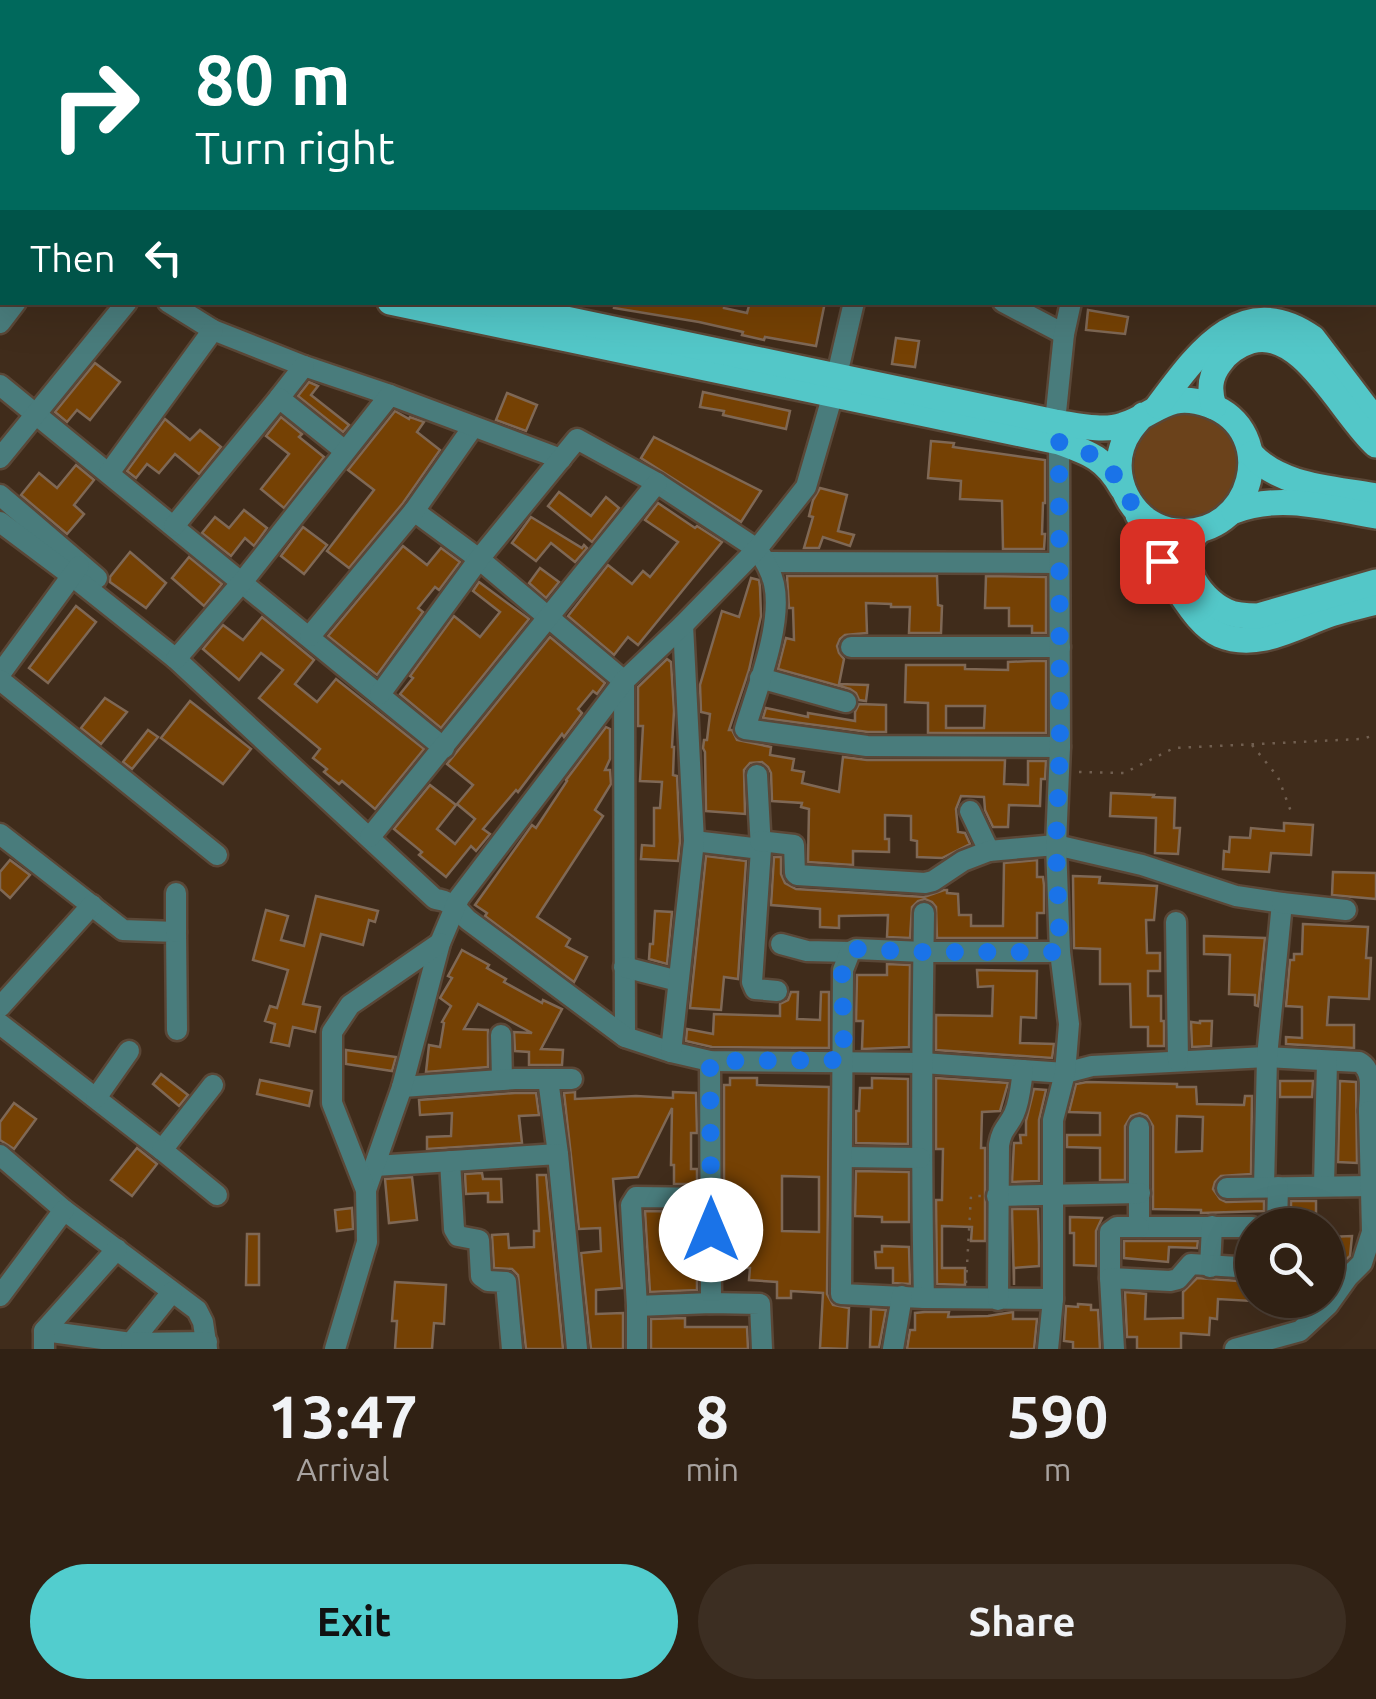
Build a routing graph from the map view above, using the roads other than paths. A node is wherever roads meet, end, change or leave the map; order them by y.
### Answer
1 (125, 305) edge
2 (173, 305) edge
3 (406, 305) edge
4 (853, 305) edge
5 (1009, 305) edge
6 (1070, 305) edge
7 (518, 306) edge
8 (213, 330) junction
9 (1064, 334) junction
10 (304, 366) junction
11 (835, 384) junction
12 (0, 385) edge
13 (390, 395) junction
14 (279, 398) junction
15 (1214, 407) junction
16 (1150, 411) junction
17 (36, 415) junction
18 (1376, 420) edge
19 (473, 428) junction
20 (1057, 432) junction
21 (1376, 445) edge
22 (345, 451) junction
23 (1250, 454) junction
24 (0, 458) edge
25 (561, 459) junction
26 (109, 474) junction
27 (656, 483) junction
28 (1296, 492) junction
29 (0, 495) edge
30 (1126, 496) junction
31 (1376, 496) edge
32 (414, 511) junction
33 (1234, 511) junction
34 (1376, 516) edge
35 (0, 522) edge
36 (174, 526) junction
37 (1199, 531) junction
38 (762, 555) junction
39 (480, 560) junction
40 (1059, 563) junction
41 (76, 570) junction
42 (242, 581) junction
43 (1376, 582) edge
44 (1376, 602) edge
45 (548, 618) junction
46 (683, 625) junction
47 (310, 636) junction
48 (851, 647) dead end
49 (1060, 647) junction
50 (180, 654) junction
51 (0, 677) edge
52 (760, 678) junction
53 (624, 680) junction
54 (380, 694) junction
55 (846, 702) dead end
56 (1060, 747) junction
57 (444, 748) junction
58 (757, 775) dead end
59 (970, 812) dead end
60 (375, 832) junction
61 (0, 834) edge
62 (694, 842) junction
63 (761, 845) junction
64 (1056, 845) junction
65 (989, 851) junction
66 (217, 855) dead end
67 (176, 892) dead end
68 (449, 903) junction
69 (1282, 904) junction
70 (92, 905) junction
71 (1346, 910) dead end
72 (924, 912) dead end
73 (1176, 922) dead end
74 (176, 932) junction
75 (440, 942) junction
76 (781, 944) dead end
77 (850, 952) junction
78 (923, 952) junction
79 (1060, 952) junction
80 (624, 968) junction
81 (678, 981) junction
82 (777, 992) dead end
83 (0, 1006) edge
84 (0, 1024) edge
85 (177, 1030) dead end
86 (501, 1035) dead end
87 (624, 1037) junction
88 (129, 1052) dead end
89 (670, 1052) junction
90 (1266, 1057) junction
91 (844, 1060) junction
92 (710, 1061) junction
93 (1178, 1061) junction
94 (1327, 1062) junction
95 (923, 1063) junction
96 (1023, 1070) junction
97 (1064, 1073) junction
98 (572, 1078) dead end
99 (548, 1079) junction
100 (502, 1080) junction
101 (213, 1085) dead end
102 (402, 1087) junction
103 (96, 1098) junction
104 (1373, 1111) edge
105 (1139, 1127) dead end
106 (162, 1150) junction
107 (558, 1154) junction
108 (1, 1158) edge
109 (843, 1158) junction
110 (920, 1158) junction
111 (450, 1161) junction
112 (374, 1166) junction
113 (1324, 1185) junction
114 (1372, 1186) junction
115 (1271, 1187) junction
116 (1227, 1188) dead end
117 (366, 1190) junction
118 (1140, 1193) junction
119 (217, 1194) dead end
120 (1053, 1194) junction
121 (997, 1196) junction
122 (711, 1198) junction
123 (1274, 1208) edge
124 (64, 1210) junction
125 (1139, 1226) junction
126 (1212, 1226) junction
127 (1235, 1227) edge
128 (117, 1249) junction
129 (1210, 1267) junction
130 (1235, 1268) edge
131 (1345, 1272) edge
132 (1110, 1278) junction
133 (172, 1292) junction
134 (0, 1296) edge
135 (913, 1297) junction
136 (1053, 1299) junction
137 (998, 1300) junction
138 (712, 1303) junction
139 (638, 1306) junction
140 (1314, 1318) edge
141 (44, 1340) edge
142 (131, 1344) junction
143 (109, 1345) edge
144 (207, 1345) edge
145 (163, 1346) edge
146 (335, 1349) edge
147 (512, 1349) edge
148 (577, 1349) edge
149 (637, 1349) edge
150 (762, 1349) edge
151 (893, 1349) edge
152 (1048, 1349) edge
153 (1114, 1349) edge
154 (1235, 1349) edge

1 - 17 street
2 - 8 street
3 - 11 main road
4 - 11 street
5 - 9 street
6 - 9 street
7 - 11 main road
8 - 10 street
8 - 26 street
9 - 20 street
10 - 13 street
10 - 14 street
11 - 20 main road
11 - 38 street
12 - 17 street
13 - 19 street
13 - 22 street
14 - 22 street
14 - 36 street
15 - 16 main road
15 - 21 main road
15 - 23 main road
16 - 18 main road
16 - 20 main road
16 - 30 main road
17 - 24 street
17 - 26 street
19 - 25 street
19 - 32 street
20 - 30 main road
20 - 40 street
22 - 42 street
23 - 28 main road
23 - 33 main road
25 - 27 street
25 - 39 street
26 - 36 street
27 - 38 street
27 - 45 street
28 - 31 main road
28 - 33 main road
28 - 34 main road
29 - 41 street
30 - 37 main road
30 - 44 main road
32 - 39 street
32 - 47 street
33 - 37 main road
35 - 41 street
36 - 42 street
37 - 43 main road
38 - 40 street
38 - 46 street
38 - 52 street
39 - 45 street
39 - 54 street
40 - 49 street
41 - 50 street
41 - 51 street
42 - 47 street
42 - 50 street
45 - 53 street
45 - 57 street
46 - 53 street
46 - 62 street
47 - 54 street
48 - 49 street
49 - 56 street
50 - 60 street
51 - 66 street
52 - 55 street
52 - 56 street
53 - 68 street
53 - 80 street
54 - 57 street
56 - 64 street
57 - 60 street
58 - 63 street
59 - 65 street
60 - 68 street
61 - 70 street
62 - 63 street
62 - 81 street
63 - 65 street
63 - 82 street
64 - 65 street
64 - 69 street
64 - 79 street
67 - 74 street
68 - 75 street
68 - 87 street
69 - 71 street
69 - 90 street
70 - 74 street
70 - 83 street
72 - 78 street
73 - 93 street
74 - 85 street
75 - 102 street
75 - 117 street
76 - 77 street
77 - 78 street
77 - 91 street
78 - 79 street
78 - 95 street
79 - 97 street
80 - 81 street
80 - 87 street
81 - 89 street
84 - 103 street
86 - 100 street
87 - 89 street
88 - 103 street
89 - 92 street
90 - 93 street
90 - 94 street
90 - 115 street
91 - 92 street
91 - 95 street
91 - 109 street
92 - 122 street
93 - 97 street
94 - 104 street
94 - 113 street
95 - 96 street
95 - 110 street
96 - 97 street
96 - 121 street
97 - 120 street
98 - 99 street
99 - 100 street
99 - 107 street
100 - 102 street
101 - 106 street
102 - 112 street
103 - 106 street
104 - 114 street
105 - 118 street
106 - 119 street
107 - 111 street
107 - 148 street
108 - 124 street
109 - 110 street
109 - 135 street
110 - 135 street
111 - 112 street
111 - 147 street
112 - 117 street
113 - 114 street
113 - 115 street
114 - 131 street
115 - 116 street
115 - 123 street
117 - 146 street
118 - 120 street
118 - 125 street
120 - 121 street
120 - 136 street
121 - 137 street
122 - 138 street
122 - 139 street
124 - 128 street
124 - 134 street
125 - 126 street
125 - 132 street
126 - 127 street
126 - 129 street
128 - 133 street
128 - 141 street
129 - 130 street
129 - 132 street
132 - 153 street
133 - 142 street
133 - 144 street
135 - 137 street
135 - 151 street
136 - 137 street
136 - 152 street
138 - 139 street
138 - 150 street
139 - 149 street
140 - 154 street
141 - 143 street
142 - 143 street
142 - 145 street
144 - 145 street

